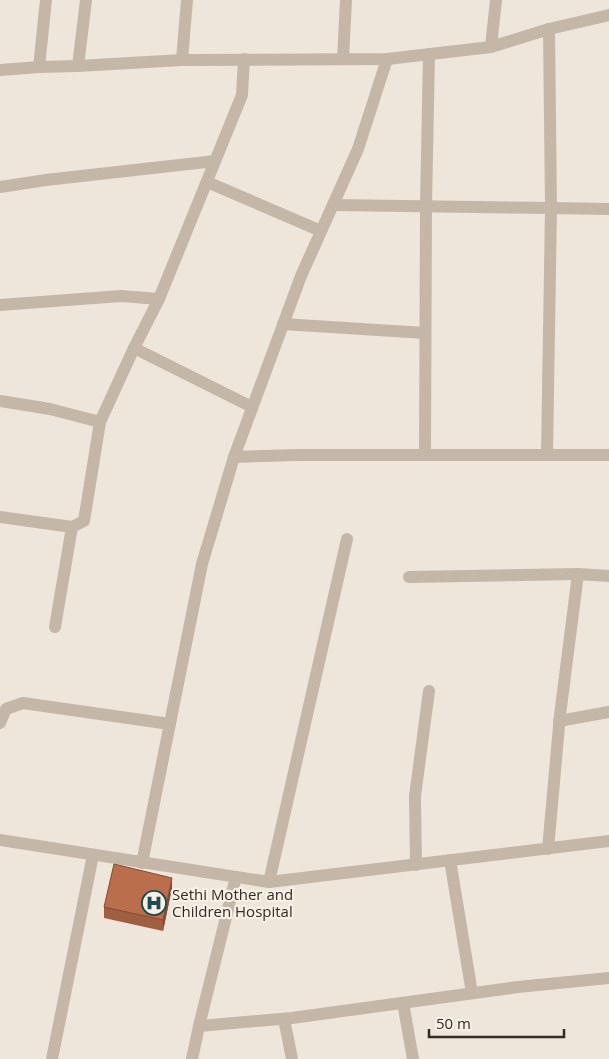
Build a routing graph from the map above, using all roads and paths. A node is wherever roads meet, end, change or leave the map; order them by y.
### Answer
1 (46, 0) edge
2 (86, 0) edge
3 (187, 0) edge
4 (346, 0) edge
5 (496, 0) edge
6 (609, 15) edge
7 (549, 29) junction
8 (492, 47) junction
9 (429, 54) junction
10 (244, 58) junction
11 (343, 59) junction
12 (388, 59) junction
13 (182, 60) junction
14 (78, 66) junction
15 (39, 67) junction
16 (0, 70) edge
17 (216, 161) junction
18 (207, 182) junction
19 (0, 187) edge
20 (333, 205) junction
21 (426, 206) junction
22 (551, 208) junction
23 (609, 209) edge
24 (321, 231) junction
25 (159, 299) junction
26 (0, 305) edge
27 (283, 324) junction
28 (426, 332) junction
29 (134, 348) junction
30 (0, 401) edge
31 (252, 406) junction
32 (100, 422) junction
33 (425, 455) junction
34 (547, 455) junction
35 (609, 455) edge
36 (234, 457) junction
37 (0, 517) edge
38 (72, 527) junction
39 (347, 539) dead end
40 (578, 574) junction
41 (409, 576) dead end
42 (609, 576) edge
43 (55, 627) dead end
44 (429, 691) dead end
45 (609, 712) edge
46 (560, 721) junction
47 (0, 723) edge
48 (170, 724) junction
49 (0, 840) edge
50 (609, 841) edge
51 (548, 849) junction
52 (93, 855) junction
53 (450, 860) junction
54 (142, 863) junction
55 (416, 865) junction
56 (236, 877) junction
57 (269, 882) junction
58 (609, 978) edge
59 (472, 993) junction
60 (403, 1003) junction
61 (284, 1019) junction
62 (199, 1026) junction
63 (52, 1059) edge
64 (192, 1059) edge
65 (292, 1059) edge
66 (413, 1059) edge

1 - 15 street
2 - 14 street
3 - 13 street
4 - 11 street
5 - 8 street
6 - 7 street
7 - 8 street
7 - 22 street
8 - 9 street
9 - 12 street
9 - 21 street
10 - 11 street
10 - 13 street
10 - 17 street
11 - 12 street
12 - 20 street
13 - 14 street
14 - 15 street
15 - 16 street
17 - 18 street
17 - 19 street
18 - 24 street
18 - 25 street
20 - 21 street
20 - 24 street
21 - 22 street
21 - 28 street
22 - 23 street
22 - 34 street
24 - 27 street
25 - 26 street
25 - 29 street
27 - 28 street
27 - 31 street
28 - 33 street
29 - 31 street
29 - 32 street
30 - 32 street
31 - 36 street
32 - 38 street
33 - 34 street
33 - 36 street
34 - 35 street
36 - 48 street
37 - 38 street
38 - 43 street
39 - 57 street
40 - 41 street
40 - 42 street
40 - 46 street
44 - 55 street
45 - 46 street
46 - 51 street
47 - 48 street
48 - 54 street
49 - 52 street
50 - 51 street
51 - 53 street
52 - 54 street
52 - 63 street
53 - 55 street
53 - 59 street
54 - 56 street
55 - 57 street
56 - 57 street
56 - 62 street
58 - 59 street
59 - 60 street
60 - 61 street
60 - 66 street
61 - 62 street
61 - 65 street
62 - 64 street

